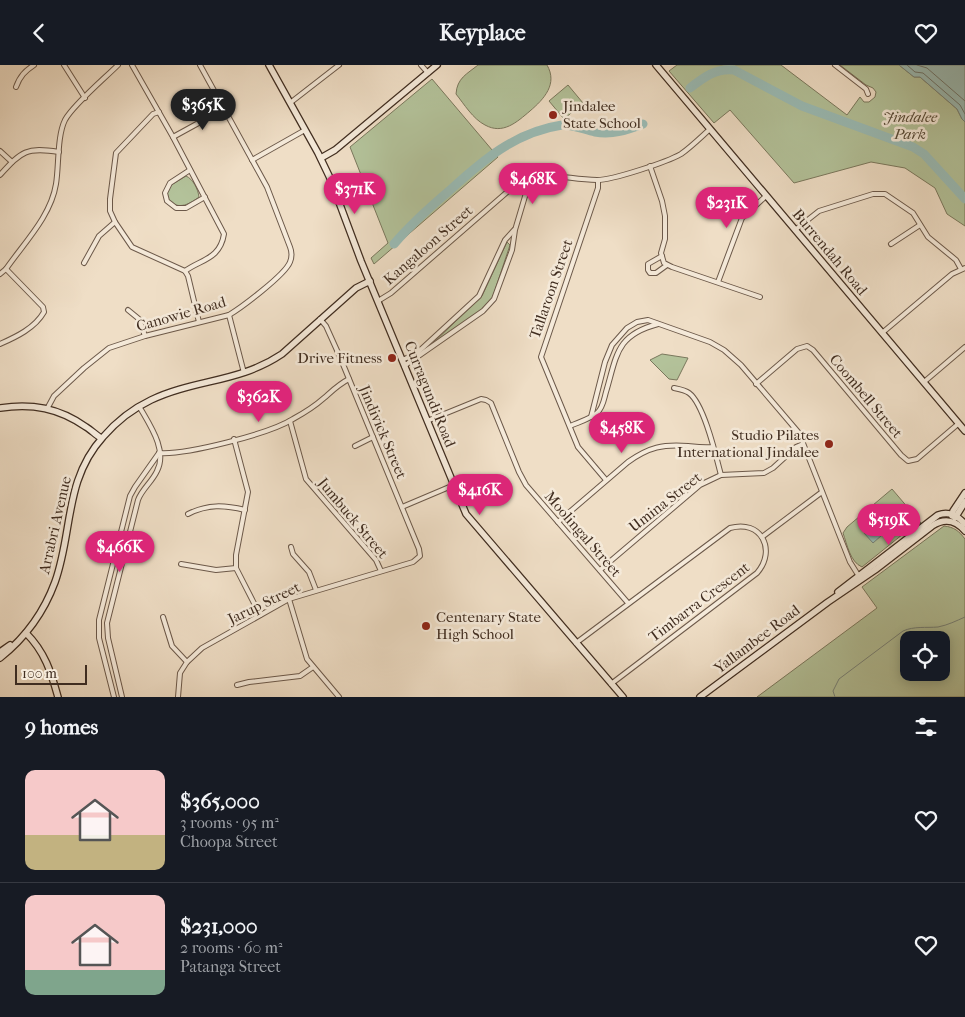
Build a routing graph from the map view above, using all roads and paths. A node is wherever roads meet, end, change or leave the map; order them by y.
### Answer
1 (34, 65) edge
2 (64, 65) edge
3 (118, 65) edge
4 (132, 65) edge
5 (200, 65) edge
6 (269, 65) edge
7 (421, 65) edge
8 (437, 65) edge
9 (656, 65) edge
10 (835, 65) edge
11 (336, 66) edge
12 (428, 73) junction
13 (16, 87) dead end
14 (868, 94) dead end
15 (85, 98) junction
16 (290, 103) junction
17 (224, 109) junction
18 (158, 112) junction
19 (710, 129) junction
20 (305, 130) junction
21 (173, 137) junction
22 (0, 151) edge
23 (59, 152) junction
24 (321, 159) junction
25 (252, 160) junction
26 (12, 162) junction
27 (650, 166) junction
28 (190, 171) junction
29 (0, 175) edge
30 (598, 180) junction
31 (524, 182) junction
32 (766, 196) junction
33 (205, 197) junction
34 (115, 222) junction
35 (920, 225) junction
36 (515, 228) junction
37 (795, 230) junction
38 (891, 244) dead end
39 (662, 256) junction
40 (84, 263) dead end
41 (667, 265) junction
42 (6, 269) junction
43 (963, 269) edge
44 (185, 271) junction
45 (0, 274) edge
46 (370, 281) junction
47 (718, 283) junction
48 (760, 297) dead end
49 (378, 301) junction
50 (128, 310) dead end
51 (229, 315) junction
52 (320, 319) junction
53 (199, 322) junction
54 (658, 324) junction
55 (882, 333) junction
56 (145, 336) junction
57 (0, 344) edge
58 (965, 347) edge
59 (403, 363) junction
60 (244, 374) junction
61 (349, 379) junction
62 (756, 383) junction
63 (924, 383) junction
64 (674, 388) dead end
65 (139, 406) junction
66 (0, 408) edge
67 (47, 409) junction
68 (591, 417) junction
69 (290, 421) junction
70 (427, 421) junction
71 (958, 424) junction
72 (570, 426) junction
73 (965, 431) edge
74 (373, 437) junction
75 (101, 439) junction
76 (234, 439) junction
77 (803, 444) junction
78 (355, 446) dead end
79 (713, 447) junction
80 (159, 453) junction
81 (721, 475) junction
82 (606, 480) junction
83 (454, 485) junction
84 (822, 492) junction
85 (965, 493) edge
86 (965, 504) edge
87 (402, 507) junction
88 (245, 510) junction
89 (188, 514) dead end
90 (953, 515) junction
91 (558, 522) junction
92 (954, 522) junction
93 (963, 522) edge
94 (965, 531) edge
95 (762, 537) junction
96 (291, 547) dead end
97 (420, 556) joint
98 (181, 564) dead end
99 (236, 568) junction
100 (600, 570) junction
101 (382, 571) junction
102 (859, 577) junction
103 (316, 590) junction
104 (289, 599) junction
105 (628, 603) junction
106 (260, 615) junction
107 (163, 617) dead end
108 (26, 633) junction
109 (576, 643) junction
110 (0, 653) edge
111 (0, 658) edge
112 (187, 662) junction
113 (313, 667) junction
114 (611, 684) junction
115 (237, 685) dead end
116 (58, 697) edge
117 (114, 697) edge
118 (122, 697) edge
119 (178, 697) edge
120 (339, 697) edge
121 (623, 697) edge
122 (700, 697) edge

1 - 13 street
2 - 15 street
3 - 15 street
4 - 18 street
5 - 17 street, Canowie Road
6 - 16 street, Curragundi Road
7 - 12 street
8 - 12 street
9 - 19 street, Burrendah Road
10 - 14 street
11 - 16 street
12 - 24 street
15 - 23 street
16 - 20 street, Curragundi Road
17 - 21 street
17 - 25 street, Canowie Road
18 - 21 street
18 - 34 street
19 - 27 street, Kangaloon Street
19 - 32 street, Burrendah Road
20 - 24 street, Curragundi Road
20 - 25 street
21 - 28 street
22 - 26 street
23 - 26 street
23 - 42 street
24 - 46 street, Curragundi Road
25 - 51 street, Canowie Road
26 - 29 street
27 - 30 street, Kangaloon Street
27 - 39 street
28 - 33 street
28 - 33 street
30 - 31 street, Kangaloon Street
30 - 72 street, Tallaroon Street
31 - 36 street
31 - 49 street, Kangaloon Street
32 - 37 street, Burrendah Road
32 - 47 street
33 - 44 street
34 - 40 street
34 - 44 street
35 - 37 street
35 - 38 street
35 - 43 street
36 - 59 street
36 - 59 street
37 - 55 street, Burrendah Road
39 - 41 street
39 - 41 street
41 - 47 street
42 - 45 street
42 - 57 street
43 - 55 street
44 - 53 street
46 - 49 street, Curragundi Road
46 - 52 street, Arrabri Avenue
47 - 48 street
49 - 59 street, Curragundi Road
50 - 56 street
51 - 53 street, Canowie Road
51 - 60 street
52 - 60 street, Arrabri Avenue
52 - 61 street, Jindivick Street
53 - 56 street, Canowie Road
54 - 62 street
54 - 68 street
54 - 68 street
55 - 63 street, Burrendah Road
56 - 67 street, Canowie Road
58 - 63 street
59 - 70 street, Curragundi Road
60 - 65 street, Arrabri Avenue
61 - 69 street
61 - 74 street, Jindivick Street
62 - 71 street, Coombell Street
62 - 77 street
63 - 71 street, Burrendah Road
64 - 79 street
65 - 75 street, Arrabri Avenue
65 - 80 street
66 - 67 street
67 - 75 street
68 - 72 street
69 - 76 street
69 - 101 street, Jumbuck Street
70 - 83 street, Curragundi Road
70 - 91 street, Moolingal Street
71 - 73 street, Burrendah Road
72 - 82 street, Tallaroon Street
74 - 78 street
74 - 87 street, Jindivick Street
75 - 108 street, Arrabri Avenue
76 - 80 street
76 - 88 street
77 - 81 street, Umina Street
77 - 84 street
79 - 81 street
79 - 82 street
80 - 117 street
80 - 118 street
81 - 100 street, Umina Street
82 - 91 street
83 - 87 street
83 - 109 street, Curragundi Road
84 - 95 street
84 - 102 street
85 - 90 street
86 - 90 street
86 - 93 street
87 - 97 street, Jindivick Street
88 - 89 street
88 - 99 street
90 - 92 street
90 - 93 street
90 - 102 street, Yallambee Road
91 - 100 street, Moolingal Street
92 - 94 street
92 - 102 street, Yallambee Road
95 - 105 street
95 - 114 street, Timbarra Crescent
96 - 103 street
97 - 101 street, Jarup Street
98 - 99 street
99 - 106 street
100 - 105 street, Moolingal Street
101 - 103 street, Jarup Street
102 - 122 street, Yallambee Road
103 - 104 street, Jarup Street
104 - 106 street, Jarup Street
104 - 113 street
105 - 109 street
106 - 112 street, Jarup Street
107 - 112 street
108 - 110 street, Arrabri Avenue
108 - 111 street, Arrabri Avenue
108 - 116 street
109 - 114 street, Curragundi Road
112 - 119 street
113 - 115 street
113 - 120 street
114 - 121 street, Curragundi Road

